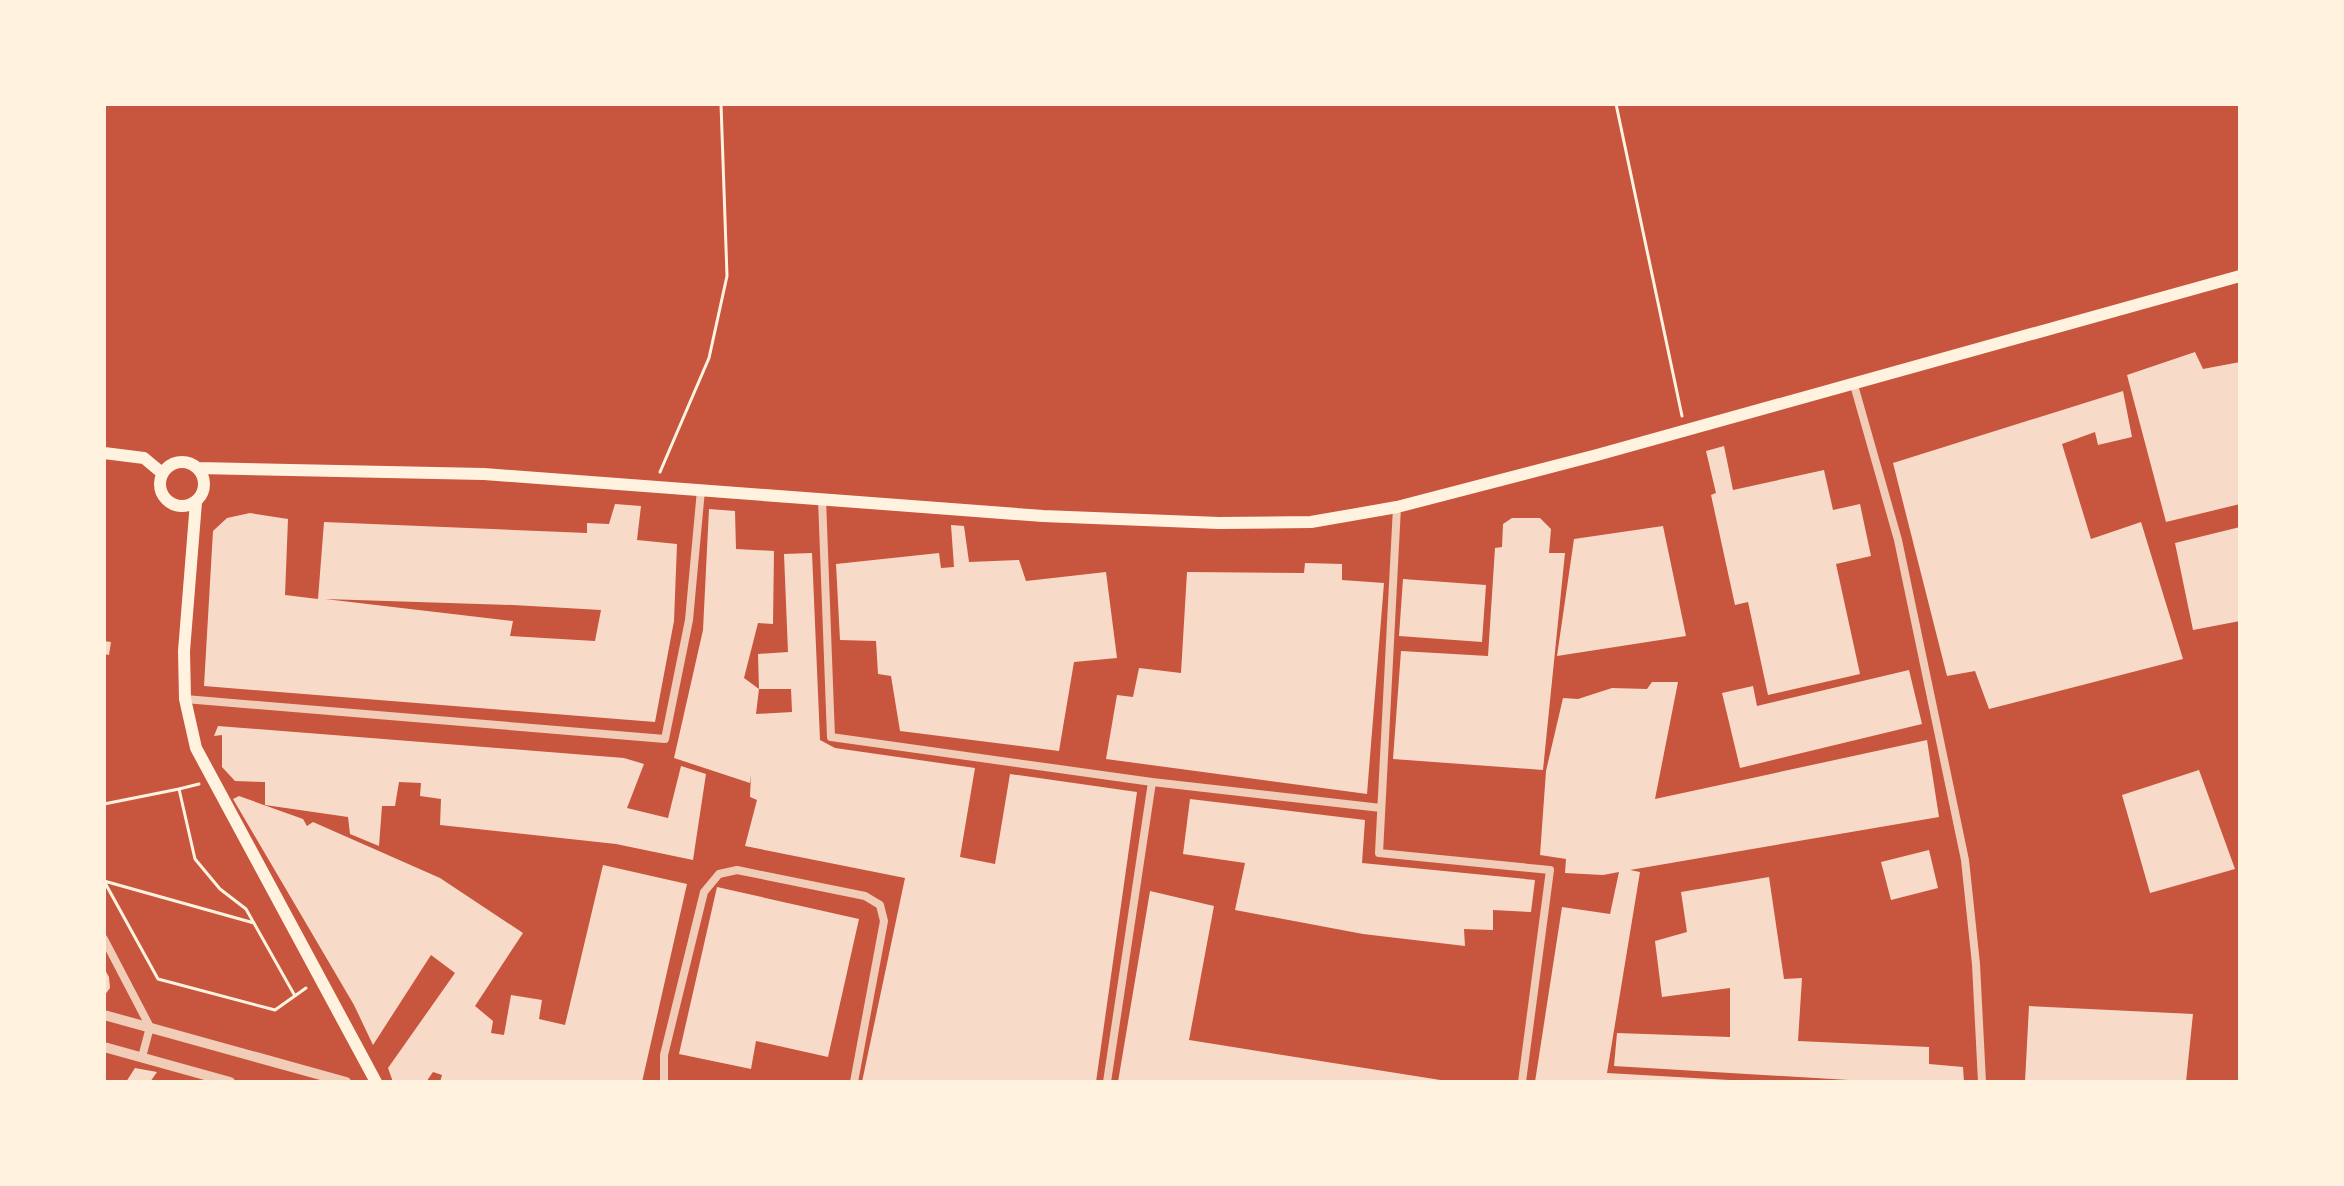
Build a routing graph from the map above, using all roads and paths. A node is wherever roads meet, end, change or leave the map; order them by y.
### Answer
1 (721, 104) edge
2 (1616, 104) edge
3 (2240, 276) edge
4 (1854, 385) junction
5 (1686, 431) junction
6 (104, 453) edge
7 (198, 468) junction
8 (162, 473) junction
9 (653, 487) junction
10 (701, 490) junction
11 (822, 499) junction
12 (196, 502) junction
13 (1397, 507) junction
14 (185, 699) junction
15 (212, 782) junction
16 (1152, 782) junction
17 (179, 789) junction
18 (104, 804) edge
19 (1381, 808) junction
20 (104, 881) edge
21 (254, 923) junction
22 (104, 939) edge
23 (104, 1015) edge
24 (150, 1027) junction
25 (104, 1047) edge
26 (142, 1057) junction
27 (201, 1078) edge
28 (230, 1082) edge
29 (346, 1082) edge
30 (376, 1082) edge
31 (664, 1082) edge
32 (854, 1082) edge
33 (1107, 1082) edge
34 (1522, 1082) edge
35 (1982, 1082) edge

1 - 9 path
2 - 5 path
3 - 4 main road
4 - 5 main road
4 - 35 street
5 - 13 main road
6 - 8 main road
7 - 8 main road
7 - 9 main road
7 - 12 main road
8 - 12 main road
9 - 10 main road
10 - 11 main road
10 - 14 street
11 - 13 main road
11 - 16 street
12 - 14 main road
13 - 19 street
14 - 15 main road
15 - 17 path
15 - 30 main road
16 - 19 street
16 - 33 street
17 - 18 path
17 - 21 path
19 - 34 street
20 - 21 path
20 - 21 path
22 - 24 street
23 - 24 street
24 - 26 street
24 - 29 street
25 - 26 street
26 - 27 street
27 - 28 street
31 - 32 street

